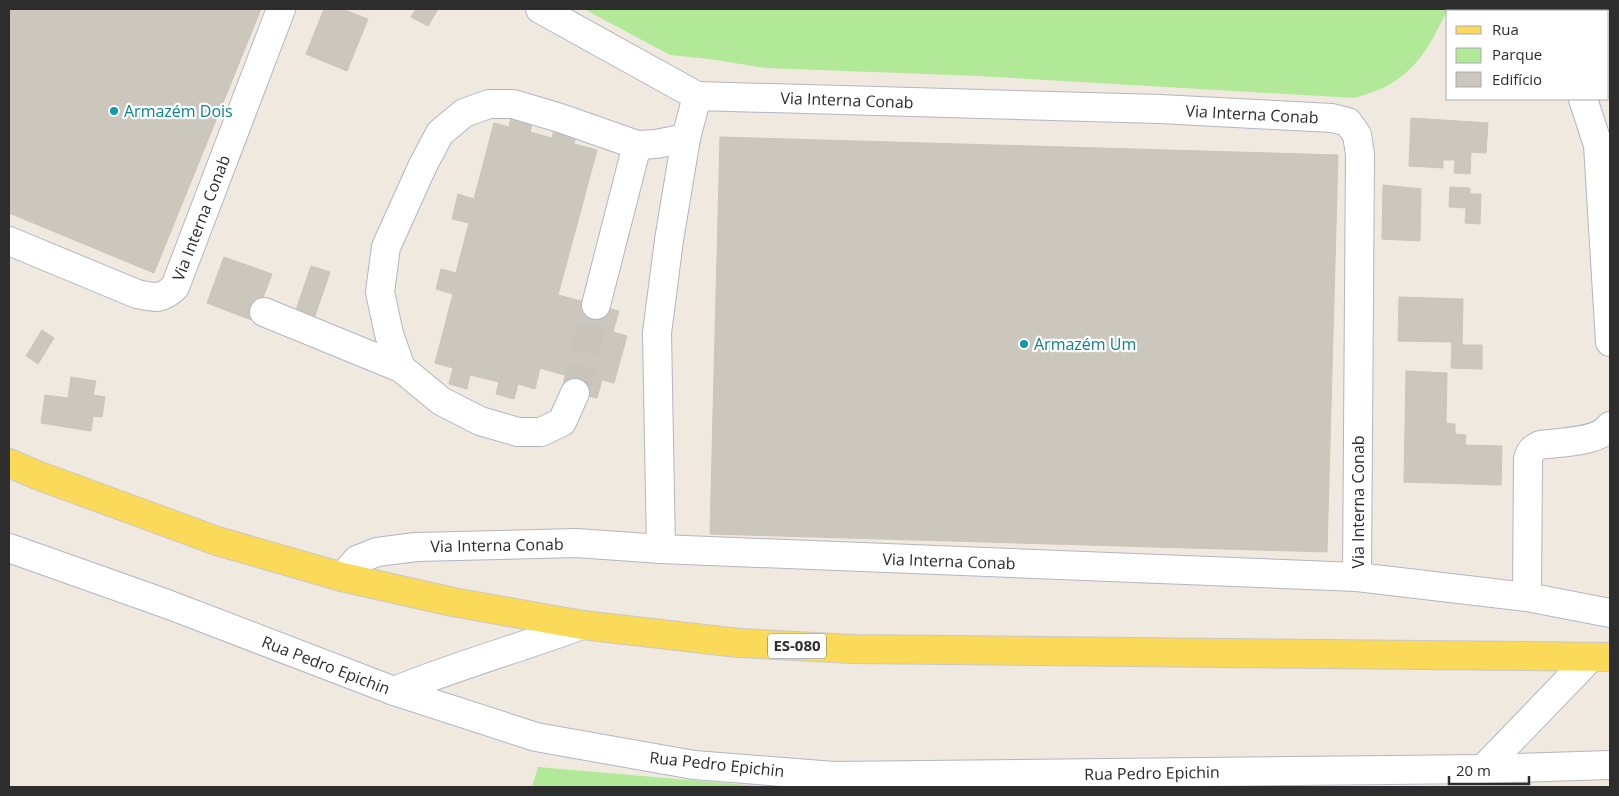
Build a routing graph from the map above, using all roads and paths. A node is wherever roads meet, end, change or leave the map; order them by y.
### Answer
1 (281, 9) edge
2 (540, 9) edge
3 (697, 96) junction
4 (1583, 100) edge
5 (686, 138) junction
6 (637, 144) junction
7 (9, 241) edge
8 (596, 305) tunnel mouth
9 (264, 312) dead end
10 (1610, 342) edge
11 (401, 368) junction
12 (575, 393) tunnel mouth
13 (1610, 426) edge
14 (9, 463) edge
15 (9, 548) edge
16 (661, 549) junction
17 (342, 577) junction
18 (1357, 577) junction
19 (1527, 597) junction
20 (1610, 613) edge
21 (582, 625) junction
22 (1600, 658) edge
23 (394, 692) junction
24 (1610, 765) edge
25 (1483, 769) junction

1 - 7 street, Via Interna Conab
2 - 3 street, Via Interna Conab
3 - 5 street
3 - 18 street, Via Interna Conab
4 - 10 street
5 - 6 street
5 - 16 street
6 - 8 street
6 - 11 street
9 - 11 street
11 - 12 street
13 - 19 street
14 - 17 main road, ES-080
15 - 23 street, Rua Pedro Epichin
16 - 17 street, Via Interna Conab
16 - 18 street, Via Interna Conab
17 - 21 main road, ES-080
18 - 19 street, Via Interna Conab
19 - 20 street, Via Interna Conab
21 - 22 main road, ES-080
21 - 23 street
22 - 25 street
23 - 25 street, Rua Pedro Epichin
24 - 25 street, Rua Pedro Epichin

